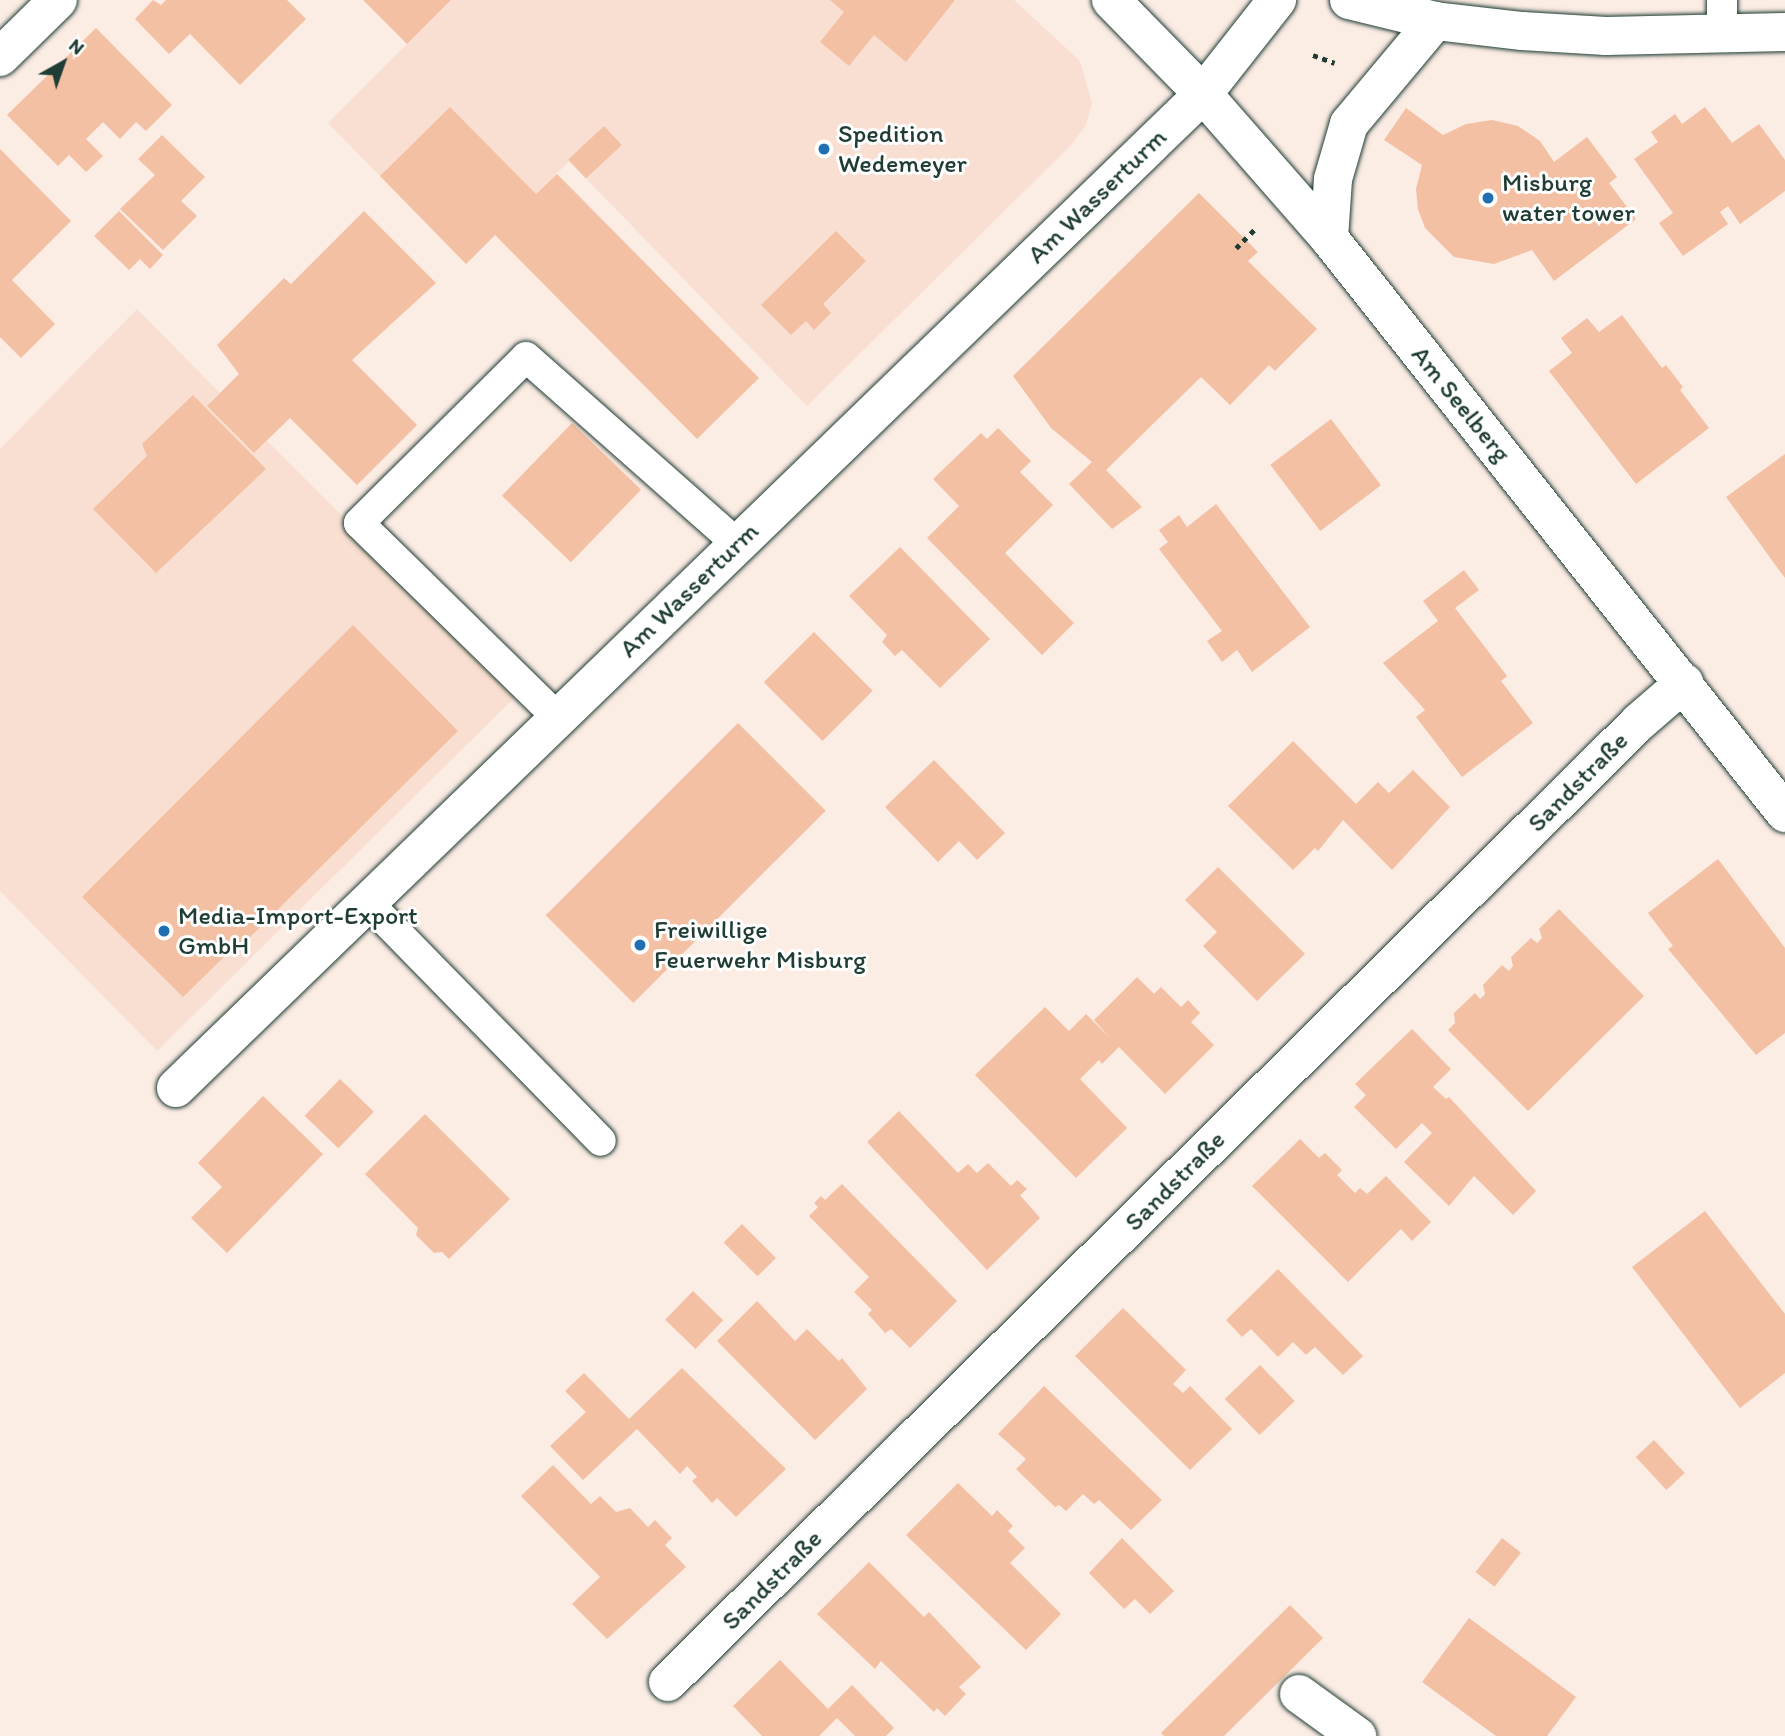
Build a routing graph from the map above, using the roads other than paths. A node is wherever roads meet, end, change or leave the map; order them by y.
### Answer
1 (58, 0) edge
2 (1111, 0) edge
3 (1277, 0) edge
4 (1349, 0) edge
5 (1722, 17) edge
6 (1435, 21) junction
7 (1785, 32) edge
8 (0, 57) edge
9 (1203, 94) junction
10 (1329, 238) junction
11 (737, 544) junction
12 (1685, 683) junction
13 (557, 717) junction
14 (1785, 813) edge
15 (367, 902) junction
16 (176, 1088) dead end
17 (601, 1141) dead end
18 (668, 1682) dead end
19 (1299, 1694) dead end
20 (1357, 1736) edge

1 - 8 street
2 - 9 street, Am Seelberg
3 - 9 street
4 - 6 street
5 - 6 street
5 - 7 street
6 - 10 street
9 - 10 street, Am Seelberg
9 - 11 street, Am Wasserturm
10 - 12 street, Am Seelberg
11 - 13 street, Am Wasserturm
11 - 13 lane
12 - 14 street, Am Seelberg
12 - 18 street, Sandstraße
13 - 15 street, Am Wasserturm
15 - 16 street, Am Wasserturm
15 - 17 lane
19 - 20 street

